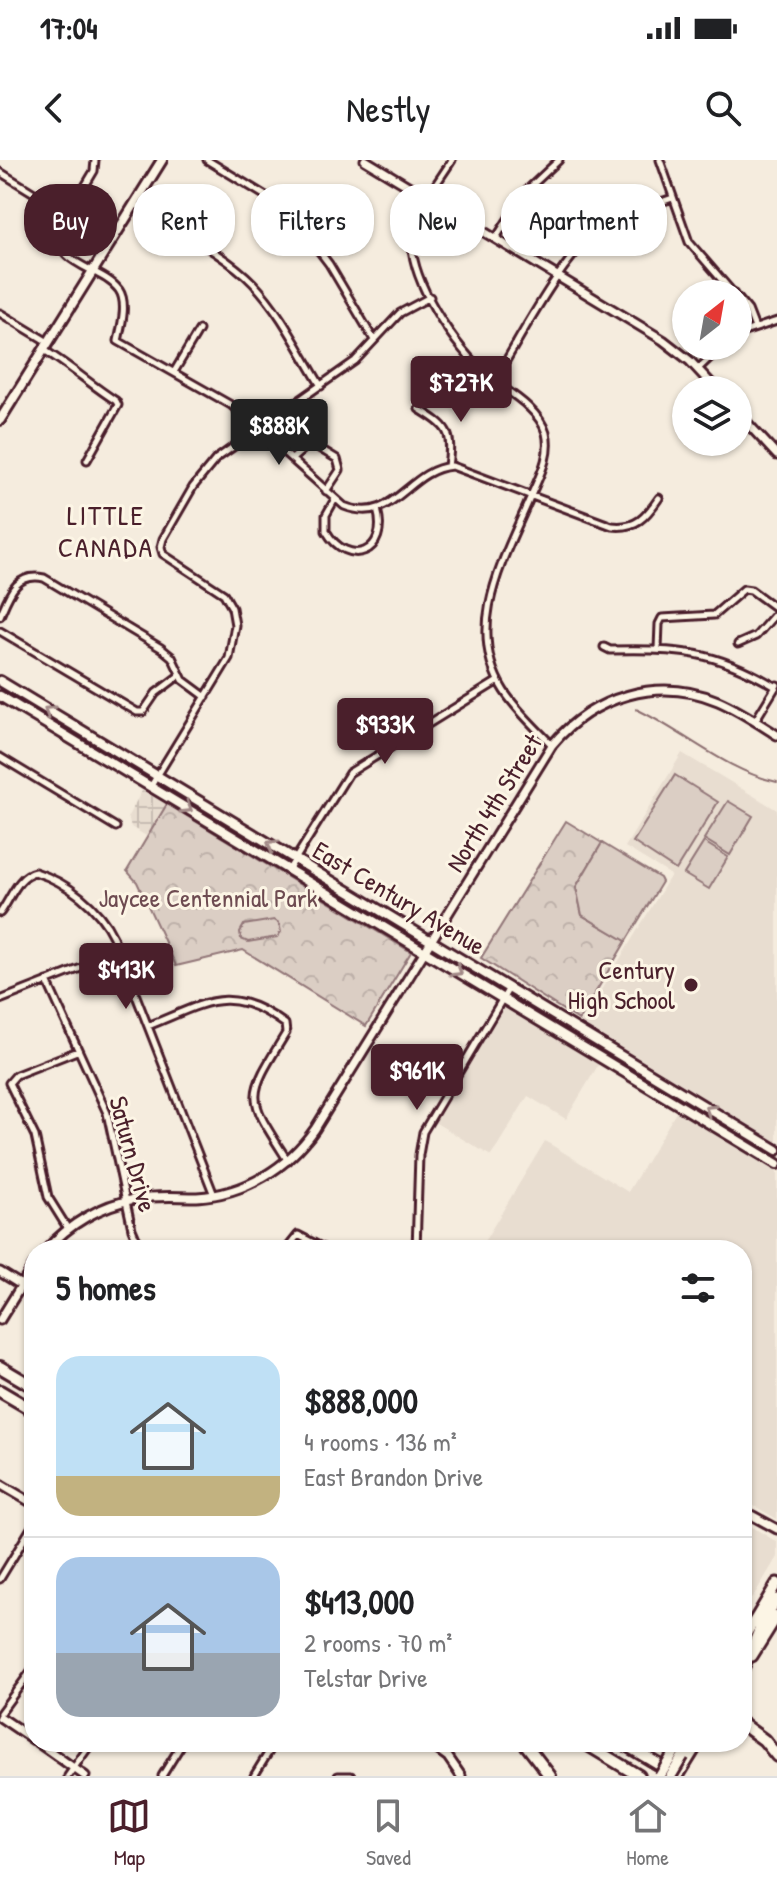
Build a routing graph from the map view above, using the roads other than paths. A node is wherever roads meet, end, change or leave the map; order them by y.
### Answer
1 (95, 160) edge
2 (162, 160) edge
3 (207, 160) edge
4 (365, 160) edge
5 (452, 160) edge
6 (559, 160) edge
7 (660, 160) edge
8 (0, 172) edge
9 (86, 184) edge
10 (147, 184) edge
11 (405, 184) edge
12 (437, 184) edge
13 (24, 187) edge
14 (673, 198) junction
15 (133, 207) edge
16 (485, 231) edge
17 (496, 238) junction
18 (69, 256) edge
19 (217, 256) edge
20 (413, 256) edge
21 (93, 272) junction
22 (559, 277) junction
23 (721, 280) edge
24 (430, 297) junction
25 (0, 313) edge
26 (752, 320) edge
27 (777, 321) edge
28 (755, 328) junction
29 (752, 329) edge
30 (199, 330) dead end
31 (375, 340) junction
32 (46, 346) junction
33 (707, 360) edge
34 (698, 369) junction
35 (174, 372) junction
36 (704, 376) edge
37 (494, 381) junction
38 (321, 386) junction
39 (419, 409) dead end
40 (0, 420) edge
41 (259, 428) junction
42 (752, 428) edge
43 (777, 455) edge
44 (292, 459) junction
45 (87, 460) dead end
46 (448, 466) junction
47 (326, 491) junction
48 (532, 495) junction
49 (659, 498) dead end
50 (335, 499) junction
51 (377, 509) junction
52 (777, 610) edge
53 (0, 616) edge
54 (0, 631) edge
55 (738, 644) dead end
56 (604, 647) dead end
57 (658, 649) junction
58 (180, 675) junction
59 (0, 681) edge
60 (498, 681) junction
61 (776, 686) edge
62 (0, 696) edge
63 (206, 697) junction
64 (755, 721) junction
65 (777, 735) edge
66 (552, 745) junction
67 (1, 760) edge
68 (157, 776) junction
69 (151, 787) junction
70 (116, 827) dead end
71 (294, 859) junction
72 (288, 870) junction
73 (0, 913) edge
74 (430, 941) junction
75 (424, 951) junction
76 (119, 953) junction
77 (47, 981) junction
78 (510, 988) junction
79 (502, 999) junction
80 (0, 1000) edge
81 (148, 1026) junction
82 (77, 1051) junction
83 (777, 1150) edge
84 (288, 1161) junction
85 (777, 1164) edge
86 (214, 1195) junction
87 (126, 1201) junction
88 (68, 1229) junction
89 (56, 1240) edge
90 (137, 1240) edge
91 (416, 1240) edge
92 (0, 1272) edge
93 (24, 1280) edge
94 (21, 1285) junction
95 (24, 1287) edge
96 (0, 1320) edge
97 (0, 1367) edge
98 (24, 1381) edge
99 (0, 1391) edge
100 (24, 1405) edge
101 (0, 1484) edge
102 (24, 1498) edge
103 (752, 1515) edge
104 (777, 1529) edge
105 (24, 1539) edge
106 (777, 1575) edge
107 (0, 1579) edge
108 (777, 1583) edge
109 (777, 1599) edge
110 (752, 1615) edge
111 (777, 1616) edge
112 (752, 1624) edge
113 (777, 1628) edge
114 (752, 1646) edge
115 (752, 1656) edge
116 (752, 1661) edge
117 (24, 1681) edge
118 (0, 1715) edge
119 (752, 1731) edge
120 (24, 1733) edge
121 (48, 1752) edge
122 (85, 1752) edge
123 (177, 1752) edge
124 (269, 1752) edge
125 (440, 1752) edge
126 (532, 1752) edge
127 (599, 1752) edge
128 (638, 1752) edge
129 (681, 1752) edge
130 (682, 1752) edge
131 (683, 1752) edge
132 (777, 1756) edge
133 (71, 1772) edge
134 (85, 1776) edge
135 (162, 1776) edge
136 (254, 1776) edge
137 (338, 1776) edge
138 (351, 1776) edge
139 (461, 1776) edge
140 (550, 1776) edge
141 (639, 1776) edge
142 (660, 1776) edge
143 (669, 1776) edge
144 (678, 1776) edge

1 - 9 street
2 - 10 main road
3 - 31 street
4 - 11 street
5 - 12 street
6 - 17 street
7 - 14 street
8 - 13 street
14 - 22 street
14 - 23 street
15 - 21 main road
16 - 17 street
17 - 22 street
18 - 21 street
19 - 38 street
20 - 24 street
21 - 32 main road
21 - 35 street
22 - 34 street
22 - 37 street
24 - 31 street
24 - 37 street
25 - 32 street
26 - 28 street
27 - 28 street
28 - 29 street
30 - 35 street
31 - 38 street
32 - 40 main road
32 - 45 street
33 - 34 street
34 - 36 street
35 - 41 street
37 - 48 street
38 - 41 street
39 - 46 street
41 - 44 street
41 - 63 street
42 - 43 street
44 - 47 street
44 - 47 street
46 - 48 street
46 - 51 street
47 - 50 street
48 - 49 street
48 - 60 street
50 - 51 street
50 - 51 street
52 - 55 street
52 - 57 street
53 - 58 street
54 - 58 street
56 - 57 street
57 - 61 street
58 - 63 street
68 -> 59 main road, East Century Avenue
60 - 66 street
60 - 71 street
61 - 64 street
62 - 69 main road, East Century Avenue
63 - 68 street
64 - 65 street, North 4th Street
64 - 66 street, North 4th Street
66 - 74 street, North 4th Street
67 - 70 street
68 - 69 street
71 -> 68 main road, East Century Avenue
69 -> 72 main road, East Century Avenue
71 - 72 street
71 - 74 main road, East Century Avenue
72 - 75 main road, East Century Avenue
73 - 76 street
74 - 75 street, North 4th Street
74 - 78 main road, East Century Avenue
75 -> 79 main road, East Century Avenue
75 - 84 street, North 4th Street
76 - 77 street
76 - 81 street
77 - 80 street
77 - 82 street, Saturn Drive
78 - 79 street
83 -> 78 main road, East Century Avenue
79 - 85 main road, East Century Avenue
79 - 91 street
81 - 84 street
81 - 86 street
82 - 87 street, Saturn Drive
82 - 88 street
84 - 86 street, North 4th Street
86 - 87 street, North 4th Street
87 - 88 street, North 4th Street
87 - 90 street, Saturn Drive
88 - 89 street, North 4th Street
92 - 94 street
93 - 94 street
94 - 95 street
94 - 96 street
97 - 98 highway
99 - 100 highway
101 - 102 street
103 - 104 street
105 - 107 street
106 - 110 highway
108 - 112 highway
109 - 114 highway
111 - 115 highway
113 - 116 highway
117 - 118 street
118 - 120 street
119 - 132 highway
121 - 133 street
122 - 133 street
123 - 135 street
124 - 136 street
125 - 139 street
126 - 140 highway
127 - 141 highway
128 - 144 highway
129 - 142 highway, bridge
130 - 143 highway, bridge
131 - 144 highway
133 - 134 street
137 - 138 street

